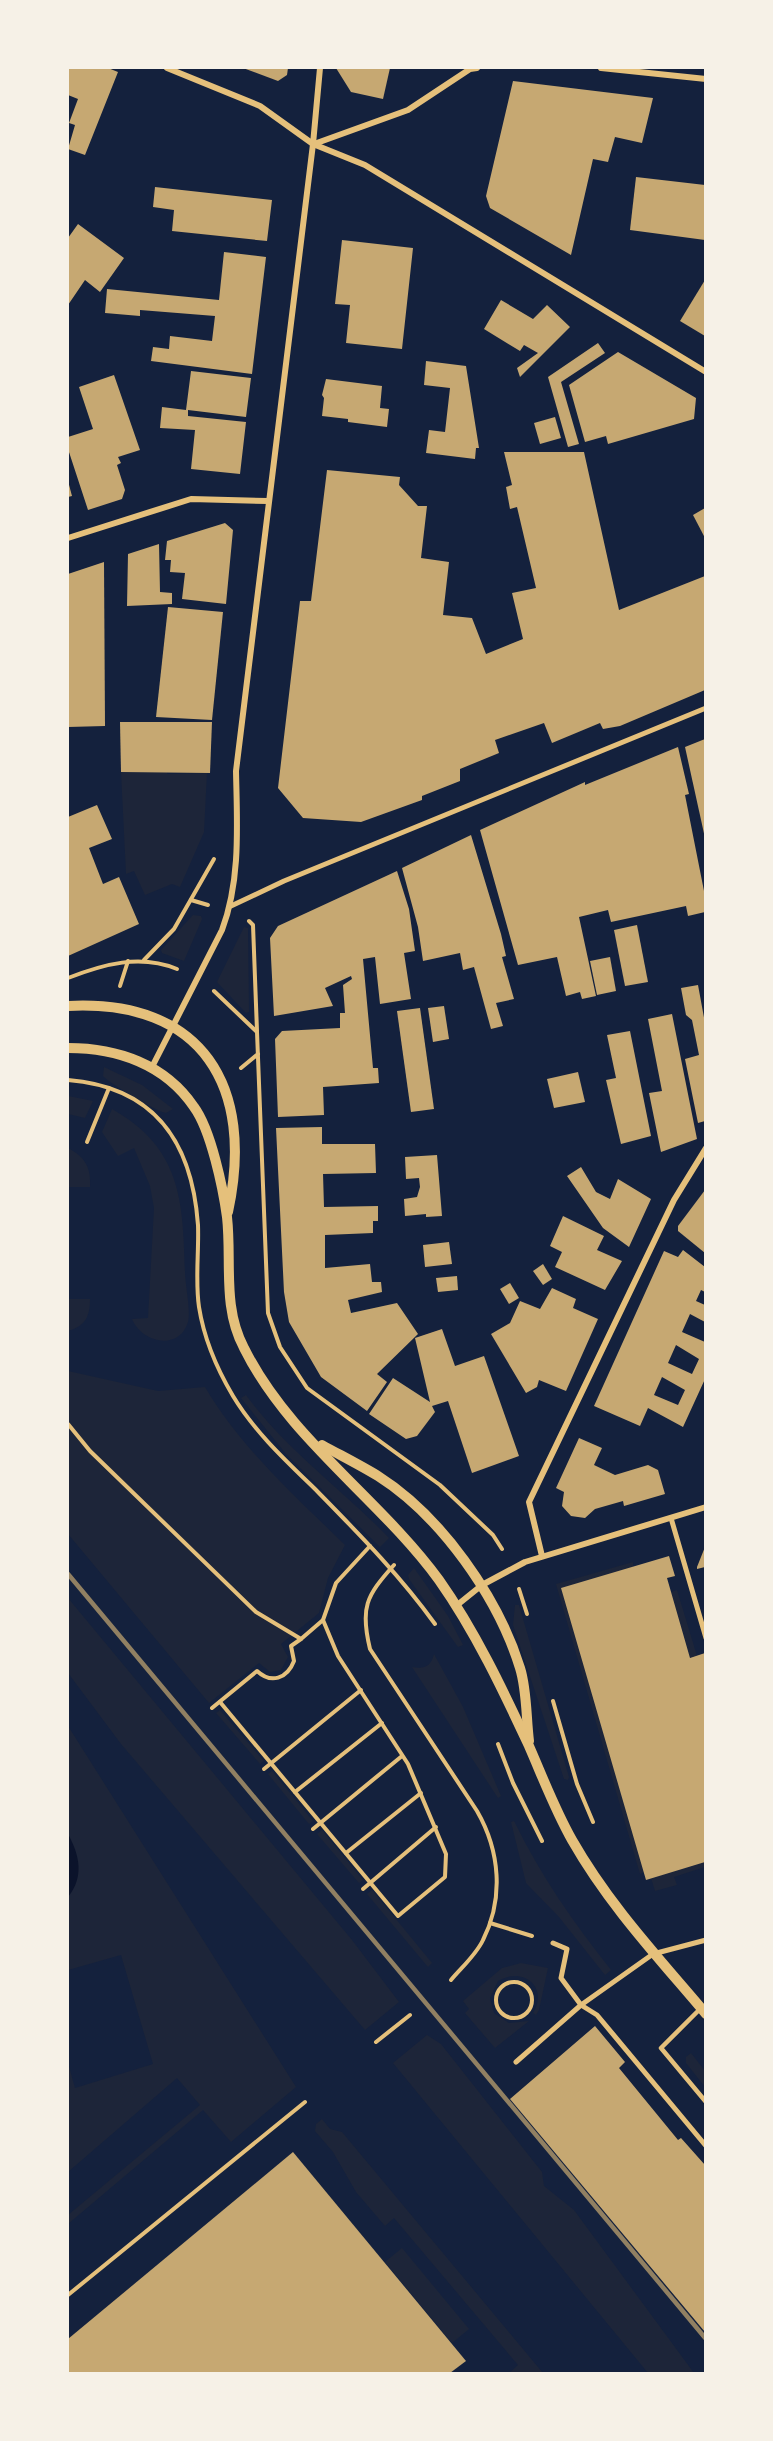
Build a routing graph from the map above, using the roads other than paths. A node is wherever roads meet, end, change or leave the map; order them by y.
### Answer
1 (167, 68) edge
2 (320, 68) edge
3 (477, 68) edge
4 (601, 68) edge
5 (705, 80) edge
6 (313, 144) junction
7 (705, 372) edge
8 (268, 501) junction
9 (68, 538) edge
10 (705, 708) edge
11 (231, 906) junction
12 (68, 1006) edge
13 (174, 1025) junction
14 (68, 1048) edge
15 (152, 1067) junction
16 (705, 1148) edge
17 (227, 1216) junction
18 (314, 1441) junction
19 (705, 1508) edge
20 (671, 1518) junction
21 (542, 1556) junction
22 (482, 1585) junction
23 (456, 1606) junction
24 (705, 1638) edge
25 (530, 1748) junction
26 (705, 1940) edge
27 (553, 1943) dead end
28 (652, 1954) junction
29 (581, 2005) junction
30 (704, 2010) edge
31 (516, 2062) dead end
32 (705, 2102) edge
33 (705, 2146) edge

1 - 6 street
2 - 6 street
3 - 6 street
4 - 5 street
6 - 7 street
6 - 8 street
8 - 9 street
8 - 11 street
10 - 11 street
11 - 13 street
12 - 13 street
13 - 15 street
13 - 17 street
14 - 15 street
15 - 17 street
16 - 21 street
17 - 18 street
18 - 22 street
18 - 23 street
19 - 20 street
20 - 21 street
20 - 24 street
21 - 22 street
22 - 23 street
22 - 25 street
23 - 25 street
25 - 28 street
26 - 28 street
27 - 29 street
28 - 29 street
28 - 30 street
29 - 31 street
29 - 33 street
30 - 32 lane

